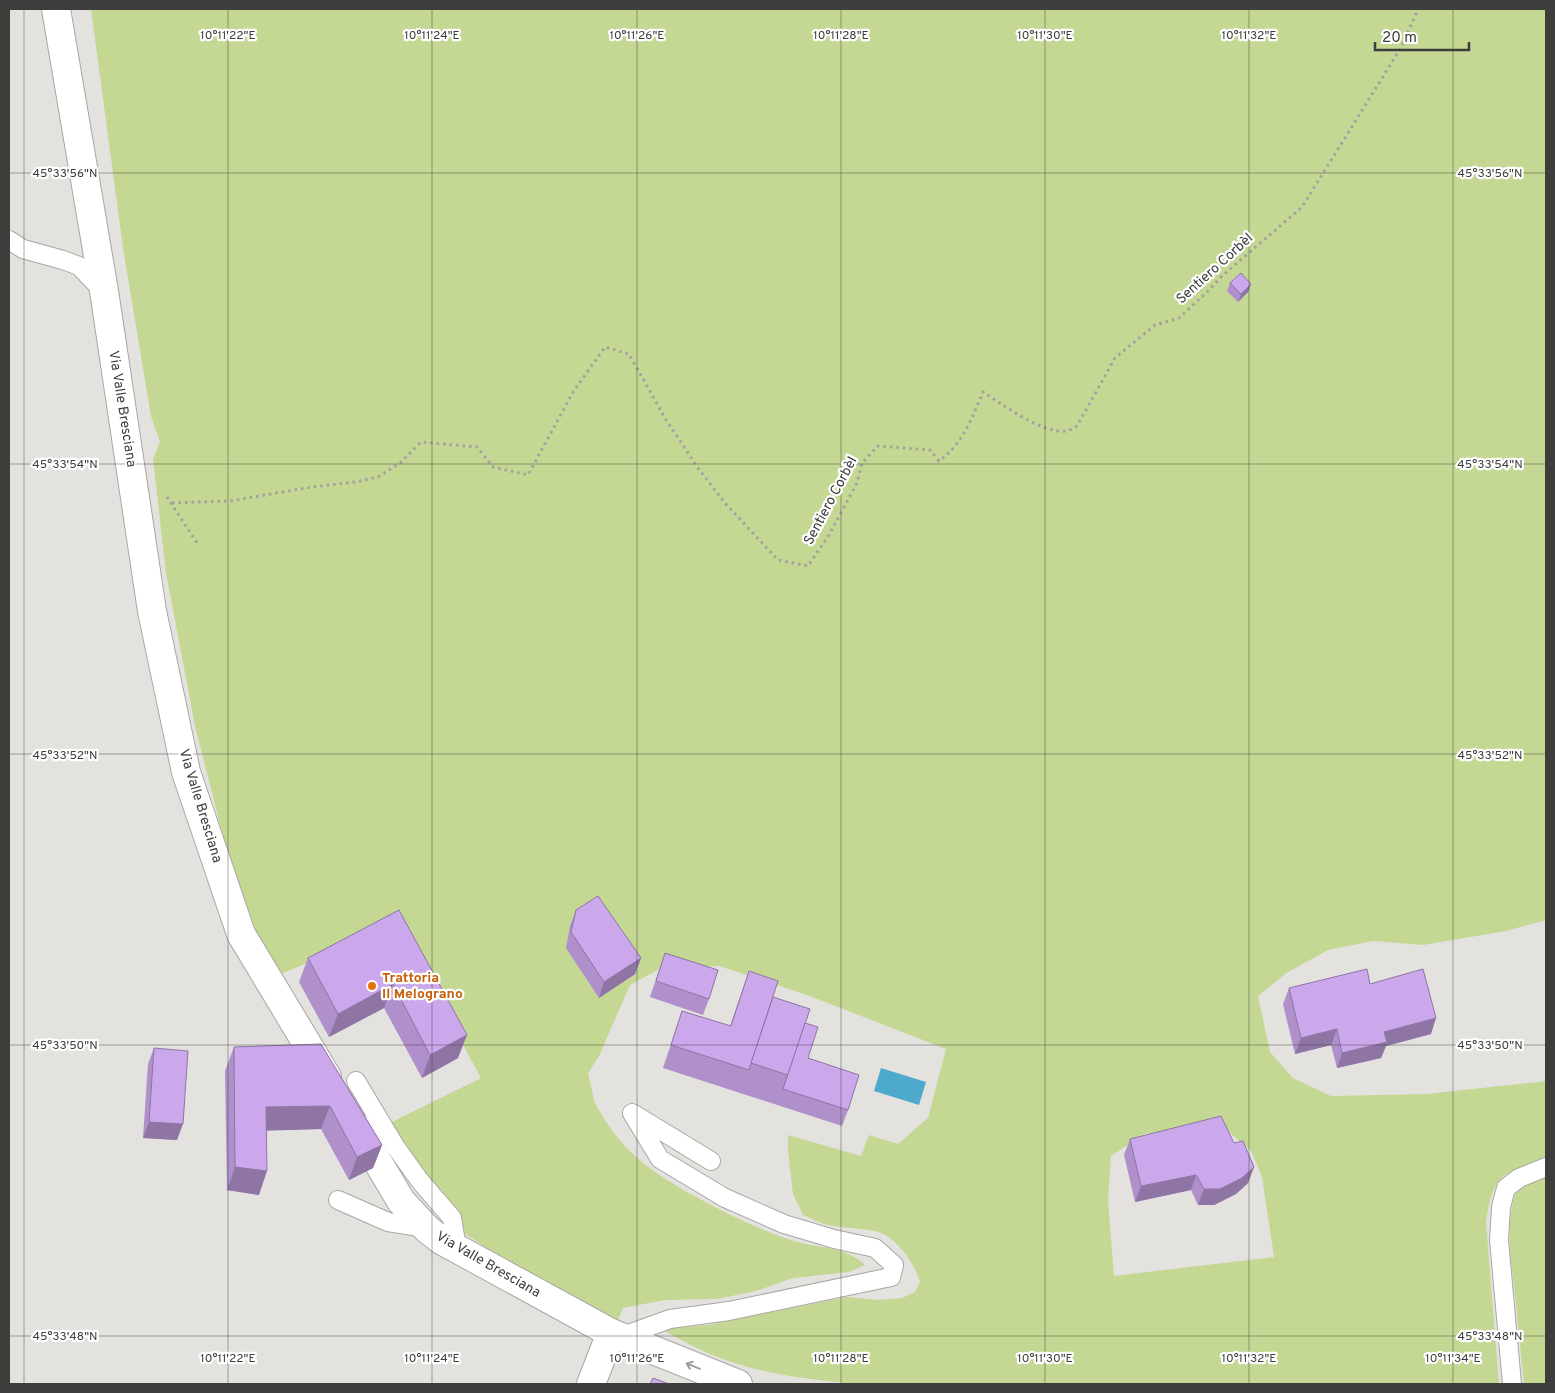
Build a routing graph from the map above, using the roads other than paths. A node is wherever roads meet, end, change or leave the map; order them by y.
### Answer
1 (56, 9) edge
2 (9, 240) edge
3 (104, 291) junction
4 (356, 1081) dead end
5 (711, 1161) dead end
6 (1546, 1167) edge
7 (338, 1200) dead end
8 (427, 1229) junction
9 (457, 1248) junction
10 (616, 1335) junction
11 (591, 1384) edge
12 (738, 1384) edge
13 (1512, 1384) edge

1 - 3 street, Via Valle Bresciana
2 - 3 lane
3 - 8 street, Via Valle Bresciana
4 - 9 lane
5 - 10 lane
6 - 13 lane
7 - 8 lane
8 - 9 street, Via Valle Bresciana
9 - 10 street, Via Valle Bresciana
10 - 11 street
12 -> 10 street, Via Valle Bresciana

